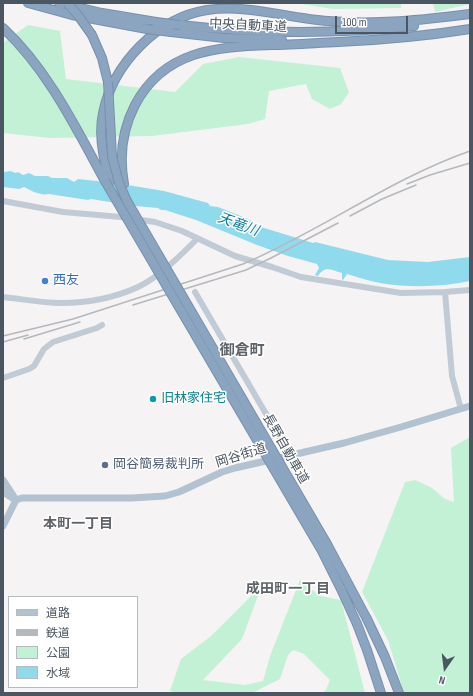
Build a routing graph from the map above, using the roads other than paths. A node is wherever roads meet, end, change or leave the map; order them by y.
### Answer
1 (28, 3) edge
2 (59, 3) edge
3 (67, 3) edge
4 (470, 14) edge
5 (470, 18) edge
6 (470, 26) edge
7 (3, 28) edge
8 (470, 29) edge
9 (109, 85) junction
10 (3, 201) edge
11 (135, 223) junction
12 (197, 239) junction
13 (470, 290) edge
14 (195, 292) dead end
15 (445, 292) junction
16 (3, 297) edge
17 (102, 325) dead end
18 (3, 378) edge
19 (470, 406) edge
20 (461, 409) junction
21 (290, 455) junction
22 (3, 480) edge
23 (3, 490) edge
24 (16, 500) junction
25 (3, 526) edge
26 (381, 693) edge
27 (399, 693) edge

1 - 6 highway, 中央自動車道, bridge
2 - 5 highway, 中央自動車道, bridge
3 - 9 highway, bridge
4 - 9 highway
7 - 11 highway, bridge
8 - 11 highway, bridge
9 - 11 highway, bridge
10 - 12 street
11 - 26 highway, 長野自動車道, bridge
11 - 27 highway, 長野自動車道, bridge
12 - 15 street
12 - 16 street
13 - 15 street
14 - 21 street
15 - 20 street
17 - 18 street
19 - 20 main road, 岡谷街道
20 - 21 main road, 岡谷街道
21 - 24 main road, 岡谷街道
22 - 24 main road
23 - 24 main road
24 - 25 main road

